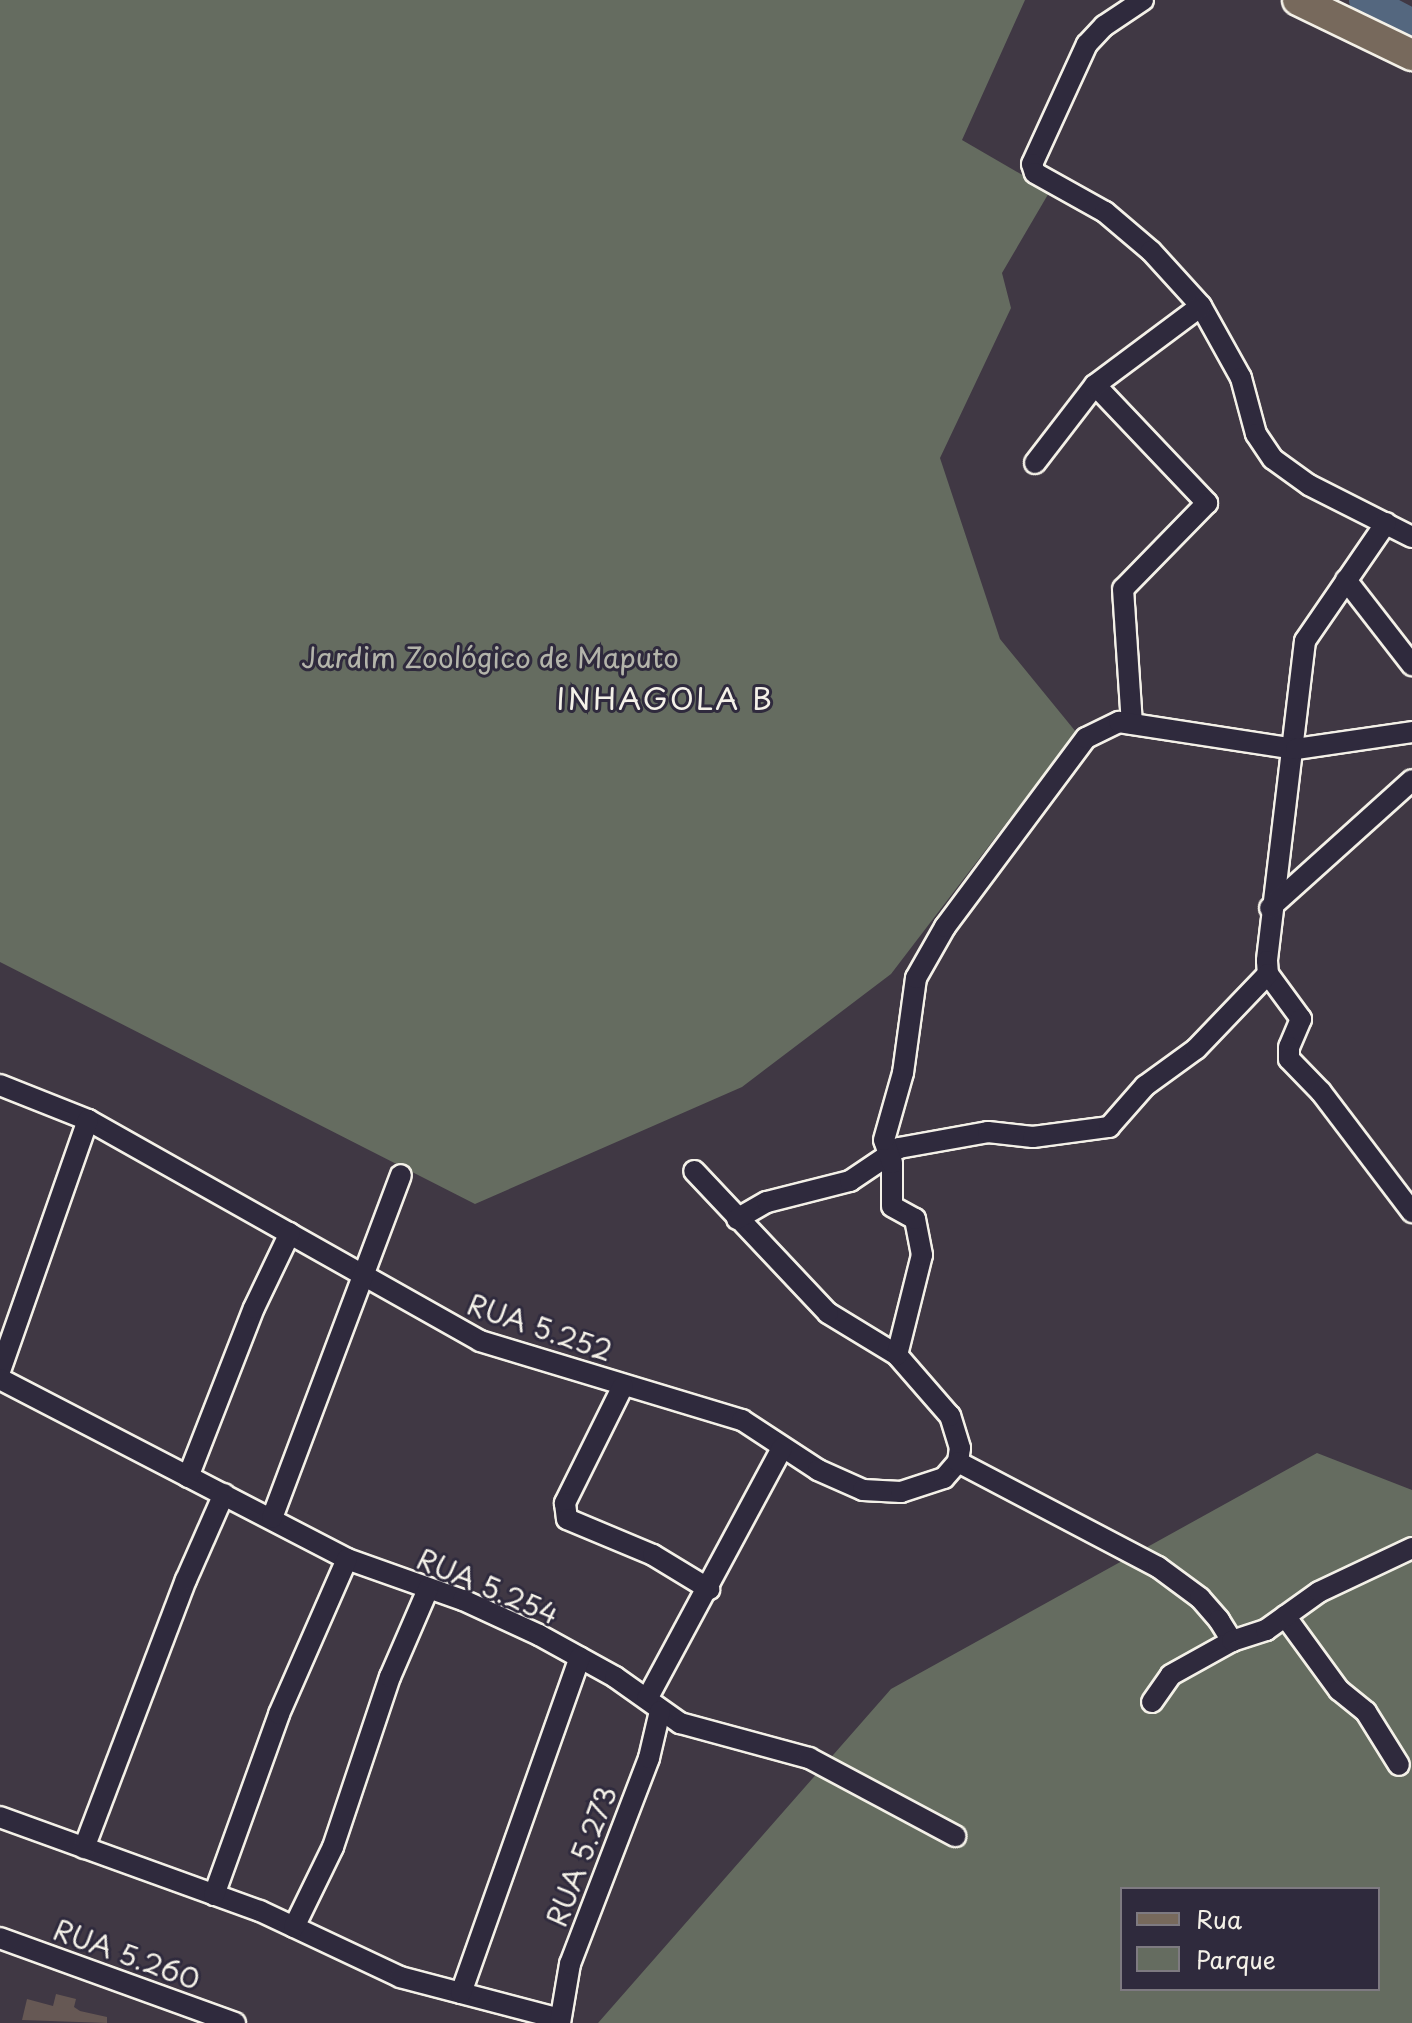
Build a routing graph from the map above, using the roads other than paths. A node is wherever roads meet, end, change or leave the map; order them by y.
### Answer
1 (1143, 0) edge
2 (1298, 0) edge
3 (1412, 55) edge
4 (1201, 306) junction
5 (1095, 385) junction
6 (1035, 463) dead end
7 (1386, 523) junction
8 (1412, 537) edge
9 (1346, 580) junction
10 (1412, 665) edge
11 (1132, 724) junction
12 (1412, 732) edge
13 (1296, 749) junction
14 (1412, 780) edge
15 (1270, 908) junction
16 (1268, 974) junction
17 (0, 1085) edge
18 (88, 1120) junction
19 (888, 1151) junction
20 (694, 1171) dead end
21 (401, 1175) dead end
22 (1412, 1212) edge
23 (737, 1219) junction
24 (290, 1233) junction
25 (360, 1273) junction
26 (897, 1355) junction
27 (0, 1371) edge
28 (0, 1379) edge
29 (623, 1386) junction
30 (782, 1448) junction
31 (958, 1462) junction
32 (188, 1477) junction
33 (224, 1494) junction
34 (272, 1518) junction
35 (1412, 1548) edge
36 (347, 1559) junction
37 (428, 1589) junction
38 (709, 1589) junction
39 (1285, 1616) junction
40 (1232, 1641) junction
41 (580, 1657) junction
42 (1152, 1702) dead end
43 (654, 1705) junction
44 (1399, 1765) dead end
45 (0, 1817) edge
46 (955, 1836) dead end
47 (84, 1848) junction
48 (214, 1895) junction
49 (294, 1927) junction
50 (0, 1938) edge
51 (461, 1993) junction
52 (204, 2018) edge
53 (560, 2021) edge
54 (235, 2023) edge

1 - 4 street
2 - 3 main road
4 - 5 street
4 - 7 street
5 - 6 street
5 - 11 street
7 - 8 street
7 - 9 street
9 - 10 street
9 - 13 street
11 - 13 street
11 - 19 street
12 - 13 street
13 - 15 street
14 - 15 street
15 - 16 street
16 - 19 street
16 - 22 street
17 - 18 street, RUA 5.252
18 - 24 street, RUA 5.252
18 - 27 street
19 - 23 street
19 - 26 street
20 - 23 street
21 - 25 street
23 - 26 street
24 - 25 street, RUA 5.252
24 - 32 street
25 - 29 street, RUA 5.252
25 - 34 street
26 - 31 street
28 - 32 street, RUA 5.254
29 - 30 street, RUA 5.252
29 - 38 street
30 - 31 street, RUA 5.252
30 - 38 street, RUA 5.273
31 - 40 street
32 - 33 street, RUA 5.254
33 - 34 street, RUA 5.254
33 - 47 street
34 - 36 street, RUA 5.254
35 - 39 street
36 - 37 street, RUA 5.254
36 - 48 street
37 - 41 street, RUA 5.254
37 - 49 street
38 - 43 street, RUA 5.273
39 - 40 street
39 - 44 street
40 - 42 street
41 - 43 street, RUA 5.254
41 - 51 street
43 - 46 street, RUA 5.254
43 - 53 street, RUA 5.273
45 - 47 street
47 - 48 street
48 - 49 street
49 - 51 street
50 - 52 street, RUA 5.260
51 - 53 street
52 - 54 street, RUA 5.260

